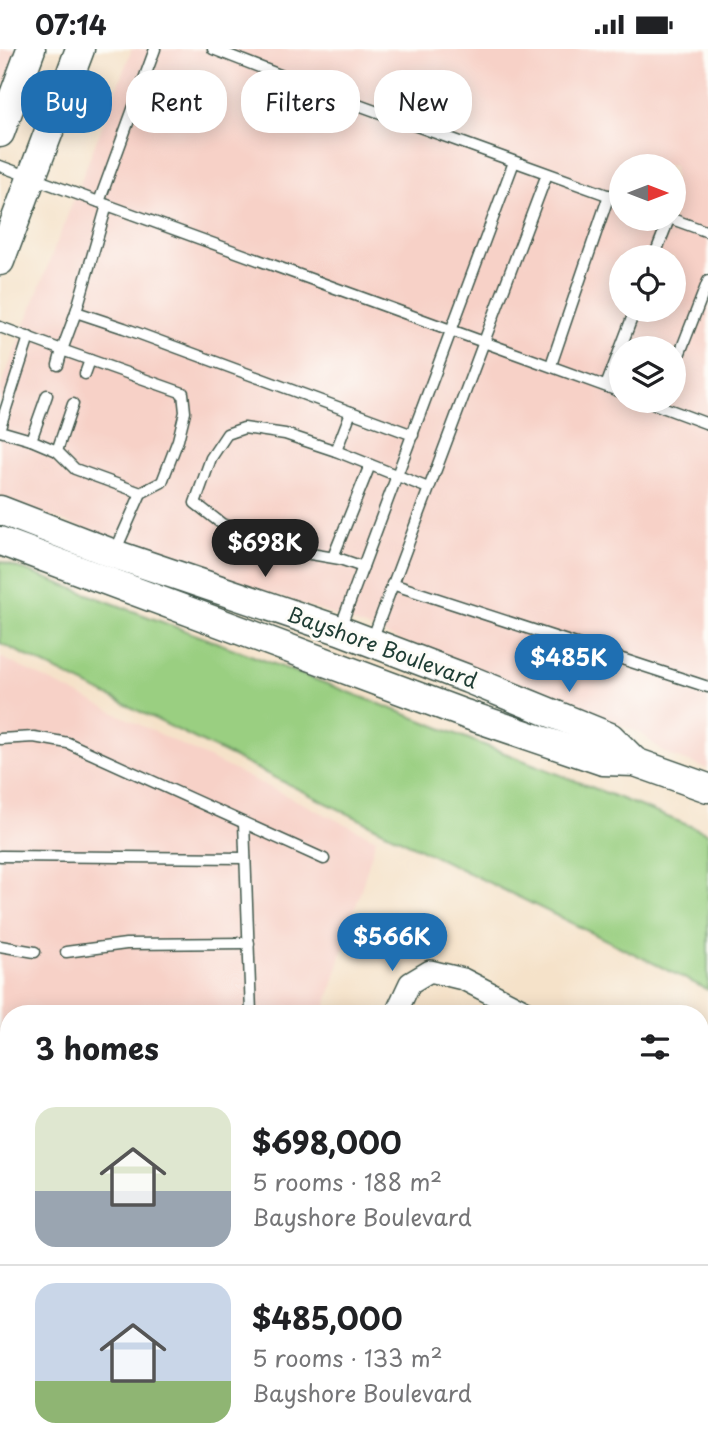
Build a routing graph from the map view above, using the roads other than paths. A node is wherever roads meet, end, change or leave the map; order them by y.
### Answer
1 (32, 49) edge
2 (80, 49) edge
3 (155, 49) edge
4 (213, 49) edge
5 (0, 133) edge
6 (514, 162) junction
7 (0, 166) edge
8 (547, 174) junction
9 (31, 178) junction
10 (609, 195) joint
11 (103, 204) junction
12 (686, 224) edge
13 (708, 232) edge
14 (0, 261) edge
15 (708, 281) edge
16 (76, 312) junction
17 (630, 322) edge
18 (0, 327) edge
19 (452, 330) junction
20 (29, 337) junction
21 (686, 337) edge
22 (484, 341) junction
23 (62, 350) junction
24 (90, 360) junction
25 (58, 365) dead end
26 (551, 365) junction
27 (85, 374) dead end
28 (606, 386) junction
29 (609, 387) edge
30 (47, 395) dead end
31 (73, 404) dead end
32 (351, 412) junction
33 (683, 413) edge
34 (708, 424) edge
35 (0, 429) edge
36 (413, 435) junction
37 (31, 440) junction
38 (336, 450) junction
39 (57, 451) junction
40 (370, 465) junction
41 (397, 476) junction
42 (428, 488) junction
43 (141, 493) junction
44 (0, 510) edge
45 (0, 541) edge
46 (114, 554) junction
47 (333, 557) junction
48 (363, 567) junction
49 (392, 584) junction
50 (339, 630) junction
51 (371, 643) junction
52 (708, 687) edge
53 (0, 739) edge
54 (635, 762) junction
55 (708, 788) edge
56 (244, 823) junction
57 (0, 856) edge
58 (245, 858) junction
59 (324, 859) dead end
60 (248, 943) junction
61 (0, 946) edge
62 (35, 951) dead end
63 (66, 952) dead end
64 (251, 1005) edge
65 (400, 1005) edge
66 (513, 1005) edge

1 - 5 main road
2 - 9 main road
3 - 11 lane
4 - 6 lane
6 - 8 lane
6 - 19 lane
7 - 9 lane
8 - 10 lane
8 - 22 lane
9 - 11 lane
9 - 14 main road
10 - 26 lane
11 - 16 lane
11 - 19 lane
12 - 13 lane
15 - 21 lane
16 - 23 lane
16 - 32 lane
17 - 28 lane
18 - 20 lane
19 - 22 lane
19 - 36 lane
20 - 23 lane
20 - 35 lane
22 - 26 lane
22 - 42 lane
23 - 24 lane
23 - 25 lane
24 - 27 lane
24 - 43 lane
26 - 28 lane
28 - 29 lane
30 - 37 lane
31 - 39 lane
32 - 36 lane
32 - 38 lane
33 - 34 lane
35 - 37 lane
36 - 41 lane
37 - 39 lane
38 - 40 lane
38 - 47 lane
39 - 43 lane
40 - 41 lane
40 - 47 lane
41 - 42 lane
41 - 48 lane
42 - 49 lane
43 - 46 lane
44 - 46 main road, Bayshore Boulevard
45 - 54 main road, Bayshore Boulevard
46 - 50 main road, Bayshore Boulevard
47 - 48 lane
48 - 50 lane
49 - 51 lane
49 - 52 lane
50 - 51 main road, Bayshore Boulevard
51 - 54 main road, Bayshore Boulevard
53 - 56 lane
54 - 55 main road, Bayshore Boulevard
56 - 58 lane
56 - 59 lane
57 - 58 lane
58 - 60 lane
60 - 63 lane
60 - 64 lane
61 - 62 lane
65 - 66 street

